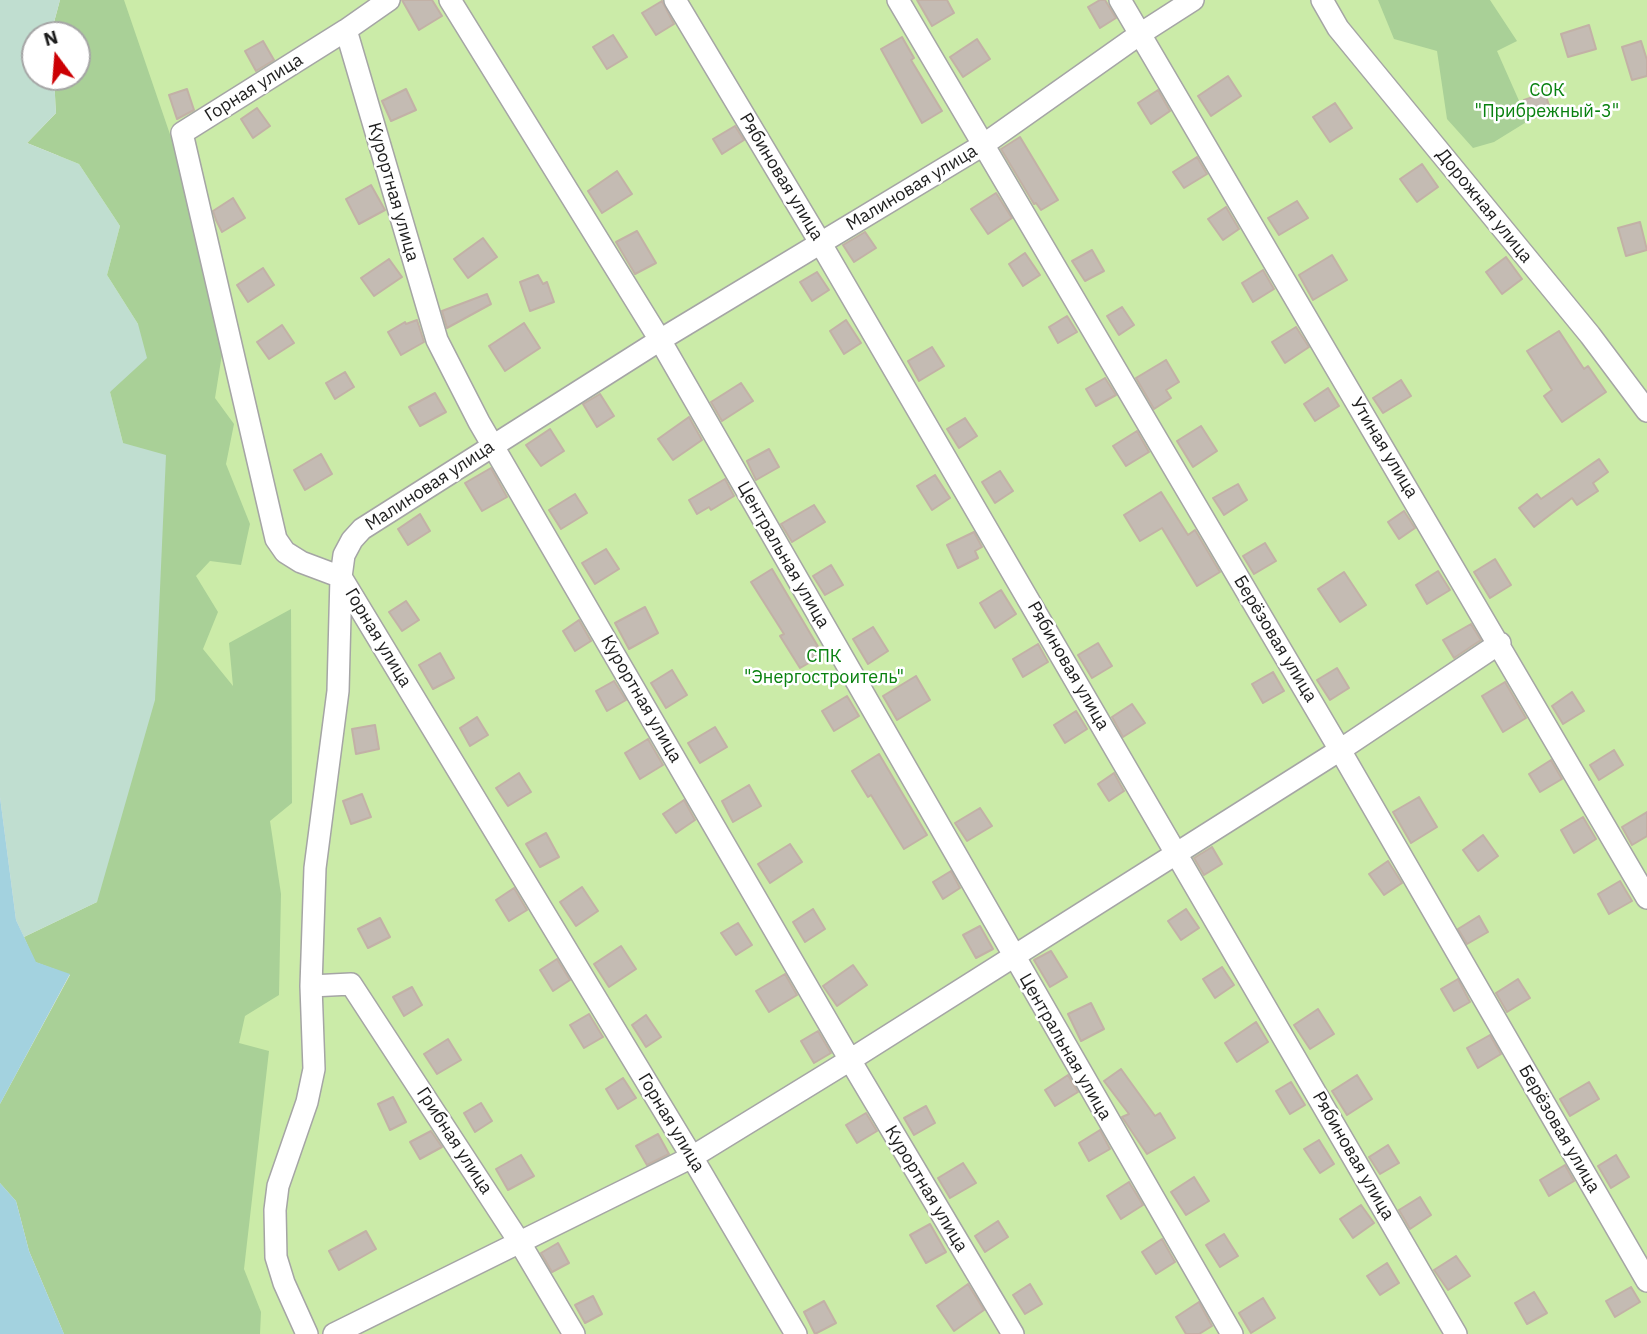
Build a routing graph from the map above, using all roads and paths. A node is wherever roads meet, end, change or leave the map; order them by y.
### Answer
1 (389, 0) edge
2 (450, 0) edge
3 (676, 0) edge
4 (898, 0) edge
5 (1120, 0) edge
6 (1193, 0) edge
7 (1322, 0) edge
8 (346, 30) junction
9 (1140, 34) junction
10 (982, 145) junction
11 (821, 244) junction
12 (660, 340) junction
13 (1647, 411) edge
14 (494, 446) junction
15 (341, 577) junction
16 (1500, 643) junction
17 (1340, 750) junction
18 (1178, 853) junction
19 (1647, 898) edge
20 (1013, 958) junction
21 (311, 986) junction
22 (850, 1060) junction
23 (692, 1157) junction
24 (520, 1243) junction
25 (1647, 1281) edge
26 (307, 1334) edge
27 (334, 1334) edge
28 (574, 1334) edge
29 (796, 1334) edge
30 (1013, 1334) edge
31 (1232, 1334) edge
32 (1456, 1334) edge

1 - 8 street, Горная улица
2 - 12 street, Центральная улица
3 - 11 street, Рябиновая улица
4 - 10 street, Берёзовая улица
5 - 9 street, Утиная улица
6 - 9 street, Малиновая улица
7 - 13 street, Дорожная улица
8 - 14 street, Курортная улица
8 - 15 street, Горная улица
9 - 10 street, Малиновая улица
9 - 16 street, Утиная улица
10 - 11 street, Малиновая улица
10 - 17 street, Берёзовая улица
11 - 12 street, Малиновая улица
11 - 18 street, Рябиновая улица
12 - 14 street, Малиновая улица
12 - 20 street, Центральная улица
14 - 15 street, Малиновая улица
14 - 22 street, Курортная улица
15 - 21 street, Малиновая улица
15 - 23 street, Горная улица
16 - 17 street
16 - 19 street, Утиная улица
17 - 18 street
17 - 25 street, Берёзовая улица
18 - 20 street
18 - 32 street, Рябиновая улица
20 - 22 street
20 - 31 street, Центральная улица
21 - 24 street, Грибная улица
21 - 26 street, Малиновая улица
22 - 23 street
22 - 30 street, Курортная улица
23 - 24 street
23 - 29 street, Горная улица
24 - 27 street
24 - 28 street, Грибная улица

